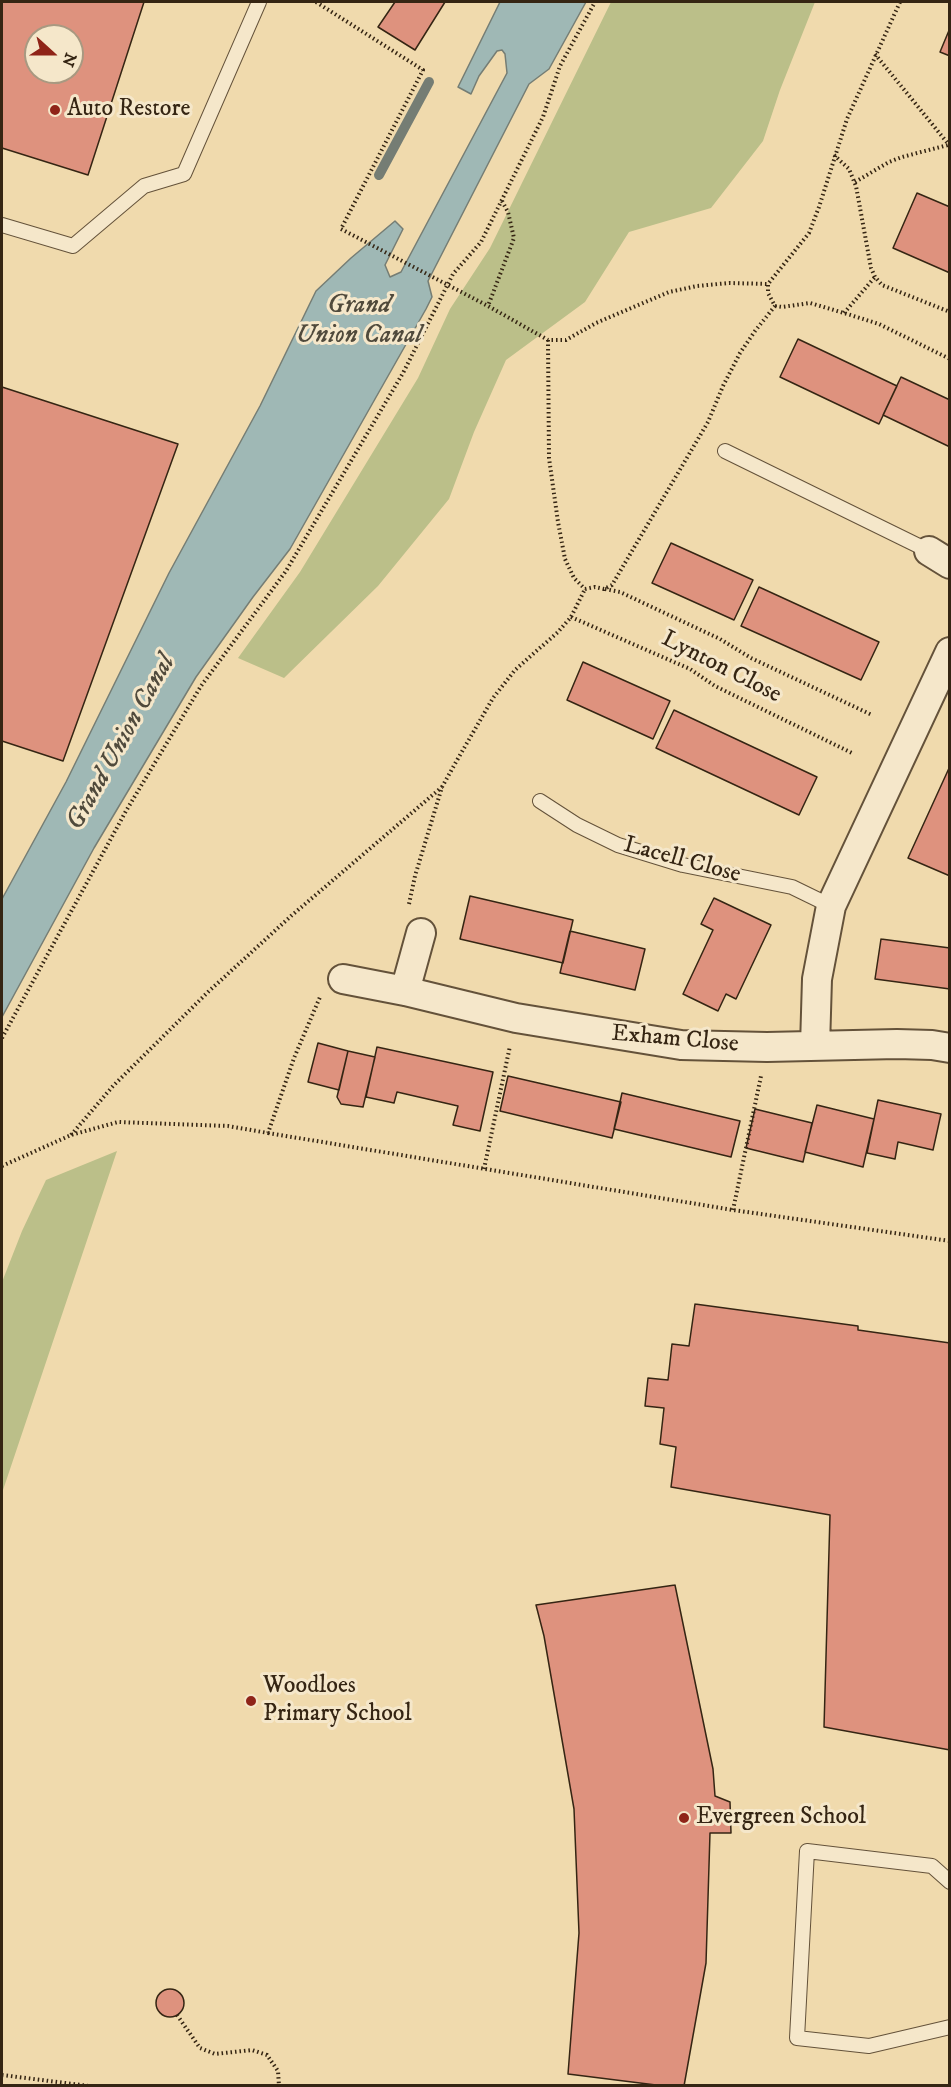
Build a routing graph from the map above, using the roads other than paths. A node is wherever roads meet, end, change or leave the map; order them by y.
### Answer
1 (259, 2) edge
2 (2, 225) edge
3 (725, 451) dead end
4 (939, 557) edge
5 (950, 652) edge
6 (540, 801) dead end
7 (831, 906) junction
8 (421, 933) dead end
9 (336, 988) road end
10 (405, 991) junction
11 (815, 1046) junction
12 (950, 1048) edge
13 (950, 1881) edge
14 (950, 2027) edge

1 - 2 lane
3 - 4 lane
5 - 7 street
6 - 7 lane, Lacell Close
7 - 11 street
8 - 10 street
9 - 10 street, Exham Close
10 - 11 street, Exham Close
11 - 12 street, Exham Close
13 - 14 lane

